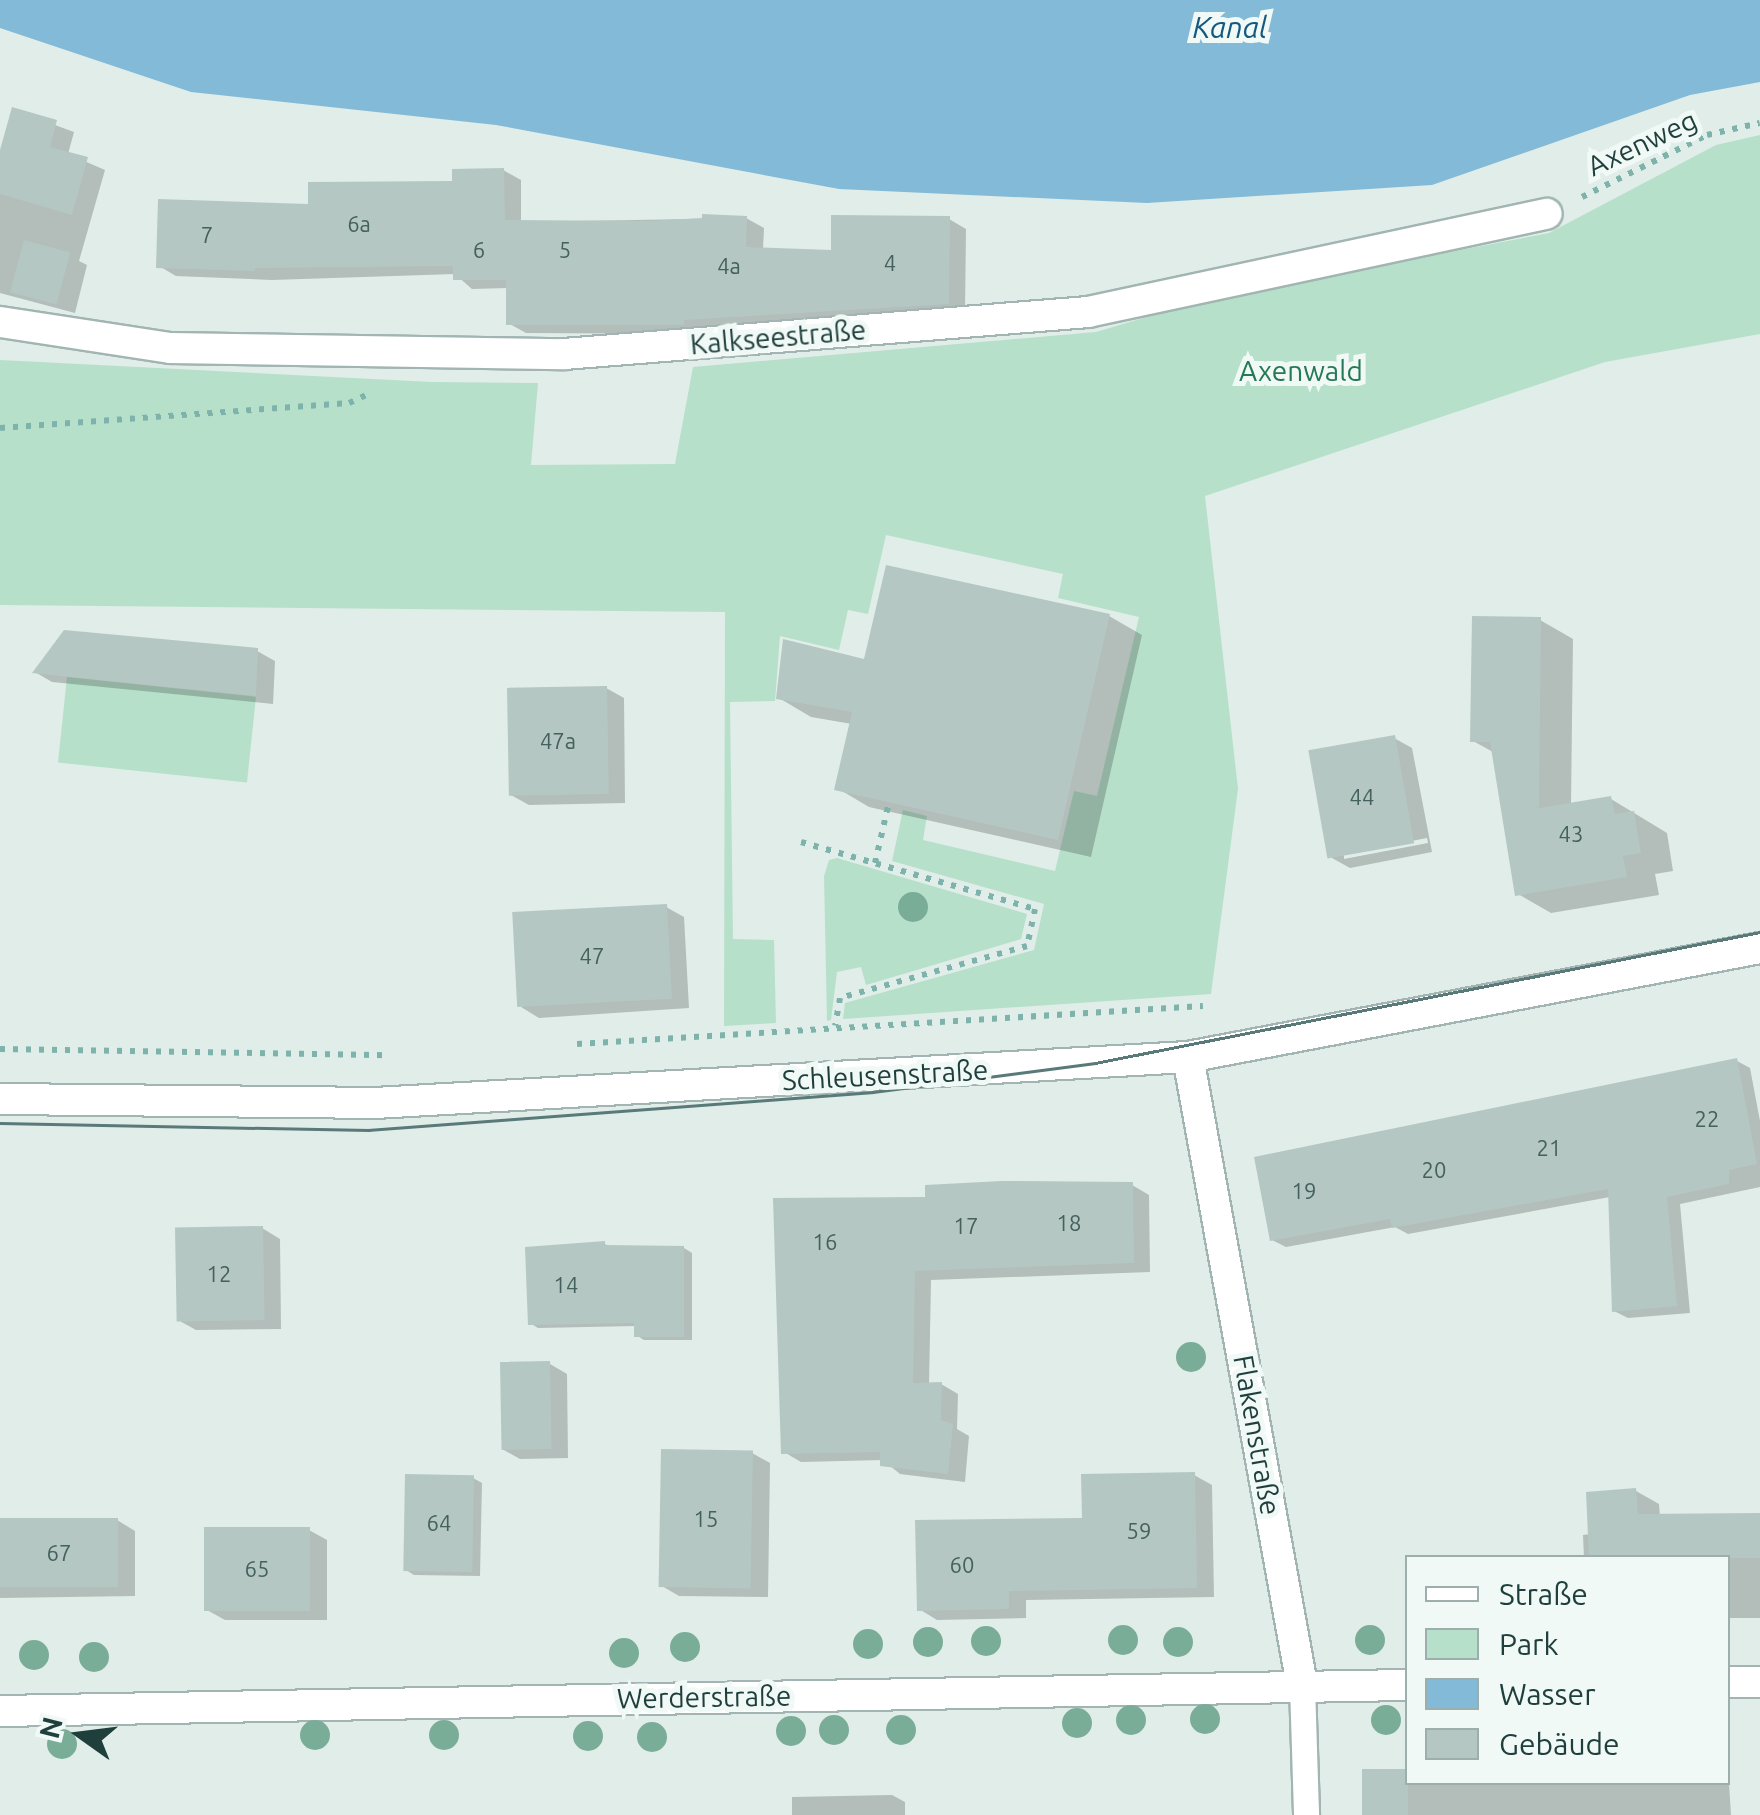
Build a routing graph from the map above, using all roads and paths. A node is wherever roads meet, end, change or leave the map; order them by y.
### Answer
1 (1760, 123) edge
2 (1547, 214) joint
3 (0, 322) edge
4 (382, 386) dead end
5 (0, 428) edge
6 (890, 802) dead end
7 (801, 842) dead end
8 (875, 863) junction
9 (1760, 948) edge
10 (1216, 1006) dead end
11 (836, 1026) junction
12 (574, 1044) dead end
13 (0, 1049) edge
14 (400, 1055) dead end
15 (1188, 1057) junction
16 (0, 1098) edge
17 (1730, 1682) edge
18 (1760, 1682) edge
19 (1405, 1684) edge
20 (1302, 1685) junction
21 (0, 1711) edge
22 (1306, 1815) edge

1 - 2 path, Axenweg
2 - 3 street, Kalkseestraße
4 - 5 path
6 - 8 path
7 - 8 path
8 - 11 path
9 - 15 street, Schleusenstraße
10 - 11 path
11 - 12 path
13 - 14 path
15 - 16 street, Schleusenstraße
15 - 20 street, Flakenstraße
17 - 18 street
19 - 20 street, Werderstraße
20 - 21 street, Werderstraße
20 - 22 lane, Flakenstraße

